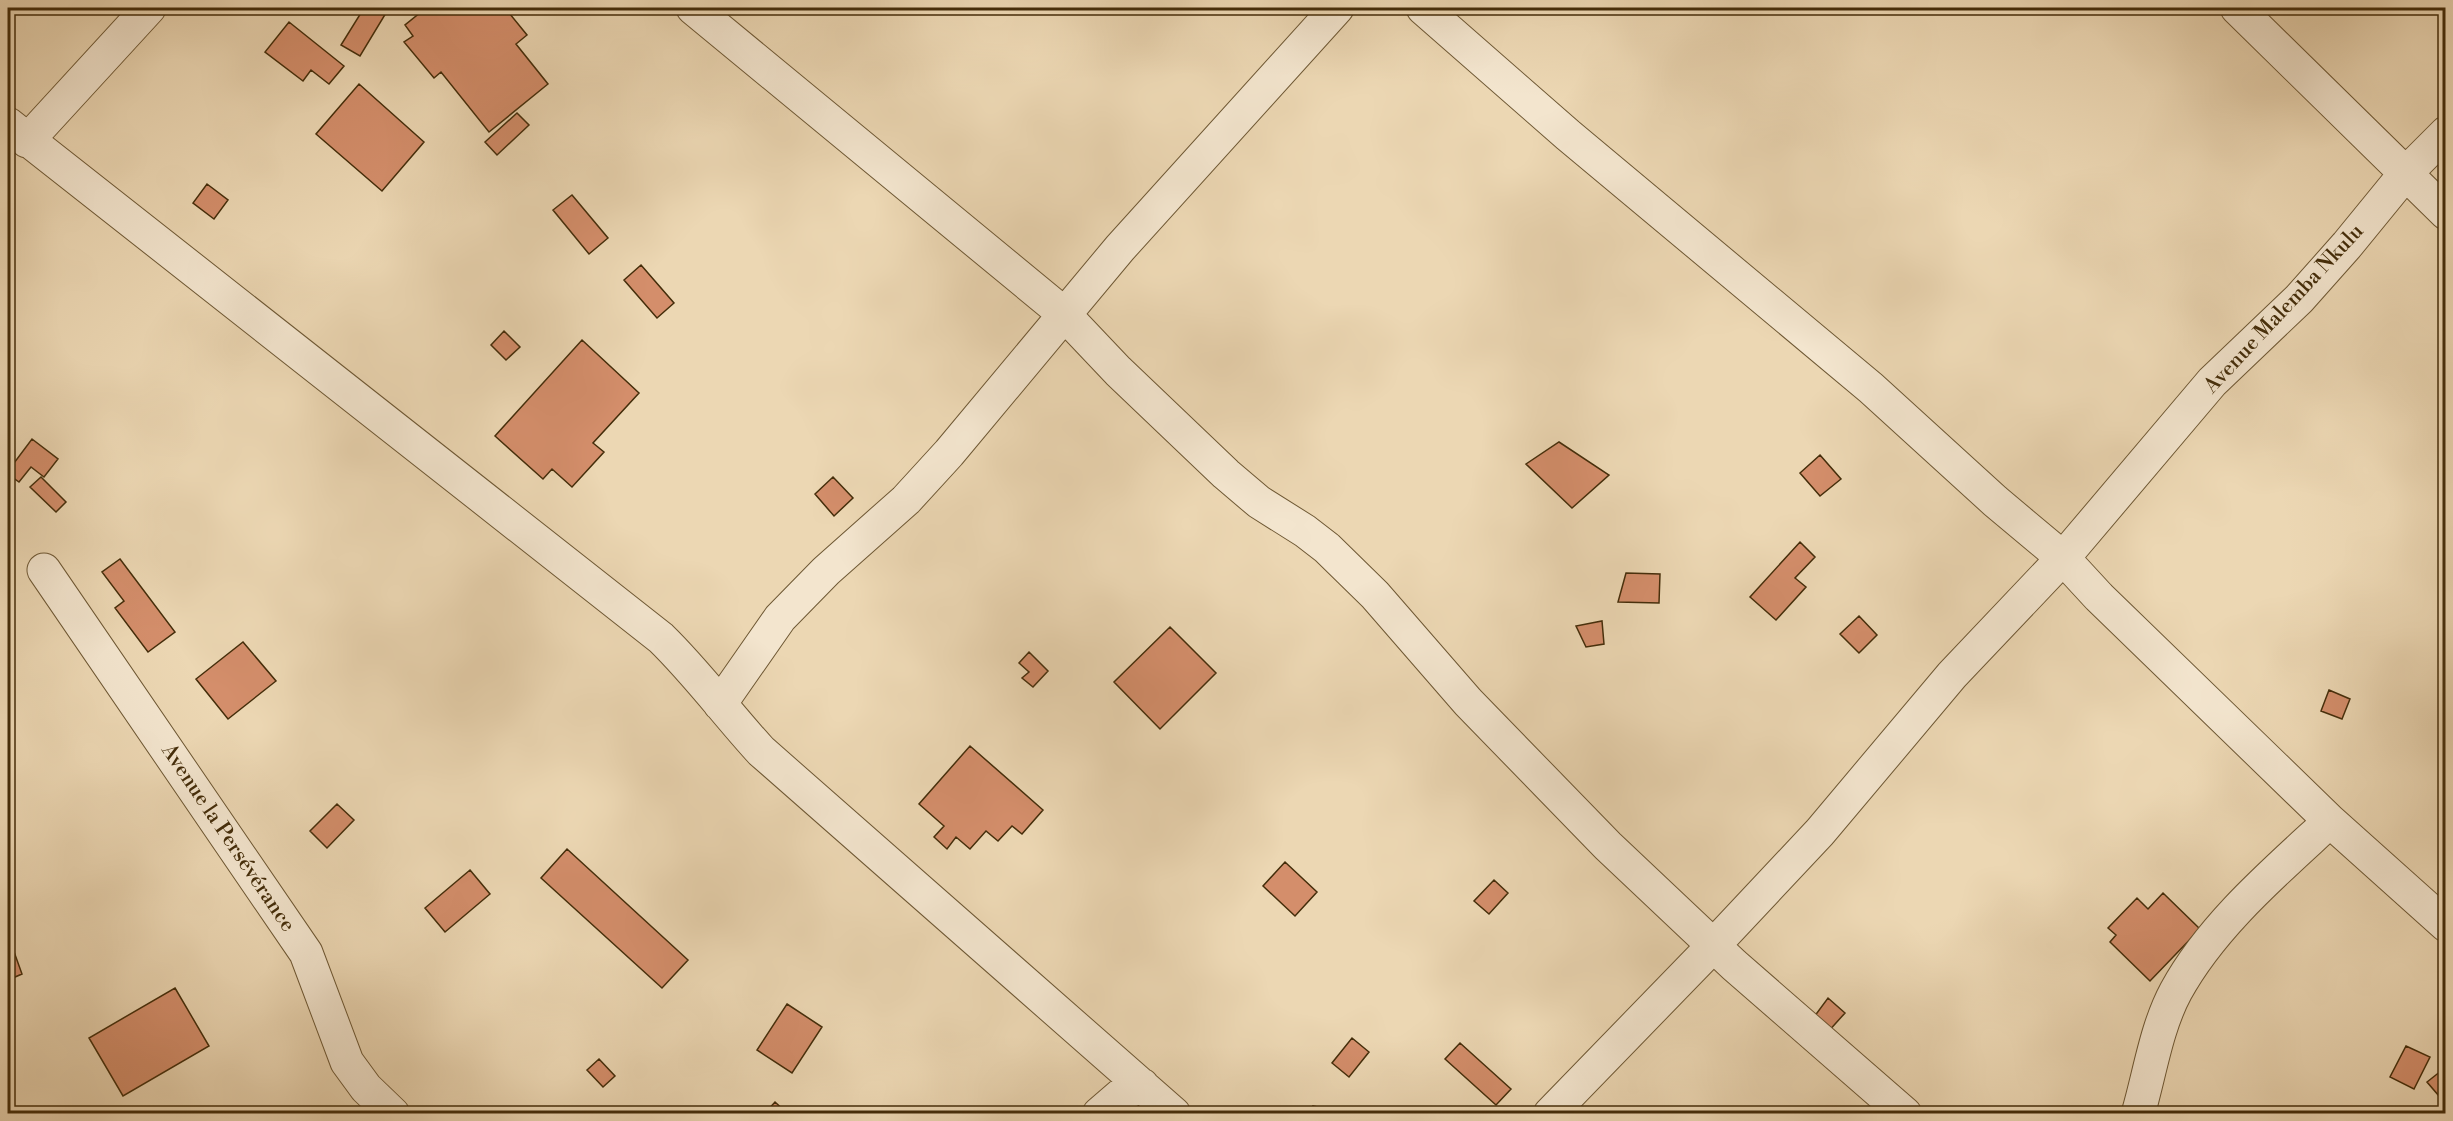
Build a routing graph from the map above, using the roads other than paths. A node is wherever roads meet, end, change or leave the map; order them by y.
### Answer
1 (149, 8) edge
2 (693, 8) edge
3 (1337, 8) edge
4 (1423, 8) edge
5 (2237, 8) edge
6 (17, 132) edge
7 (2445, 133) edge
8 (2405, 174) junction
9 (2445, 213) edge
10 (1063, 313) junction
11 (2063, 558) junction
12 (44, 570) dead end
13 (720, 704) junction
14 (2330, 821) junction
15 (2445, 925) edge
16 (1713, 946) junction
17 (1142, 1085) junction
18 (393, 1113) edge
19 (1099, 1113) edge
20 (1174, 1113) edge
21 (1550, 1113) edge
22 (1905, 1113) edge
23 (2138, 1113) edge

1 - 6 street
2 - 10 street
3 - 10 street
4 - 11 street
5 - 8 street
6 - 13 street
7 - 8 street, Avenue Malemba Nkulu
8 - 9 street
8 - 11 street, Avenue Malemba Nkulu
10 - 13 street
10 - 16 street
11 - 14 street
11 - 16 street, Avenue Malemba Nkulu
12 - 18 street, Avenue la Persévérance
13 - 17 street
14 - 15 street
14 - 23 street
16 - 21 street, Avenue Malemba Nkulu
16 - 22 street
17 - 19 street
17 - 20 street

